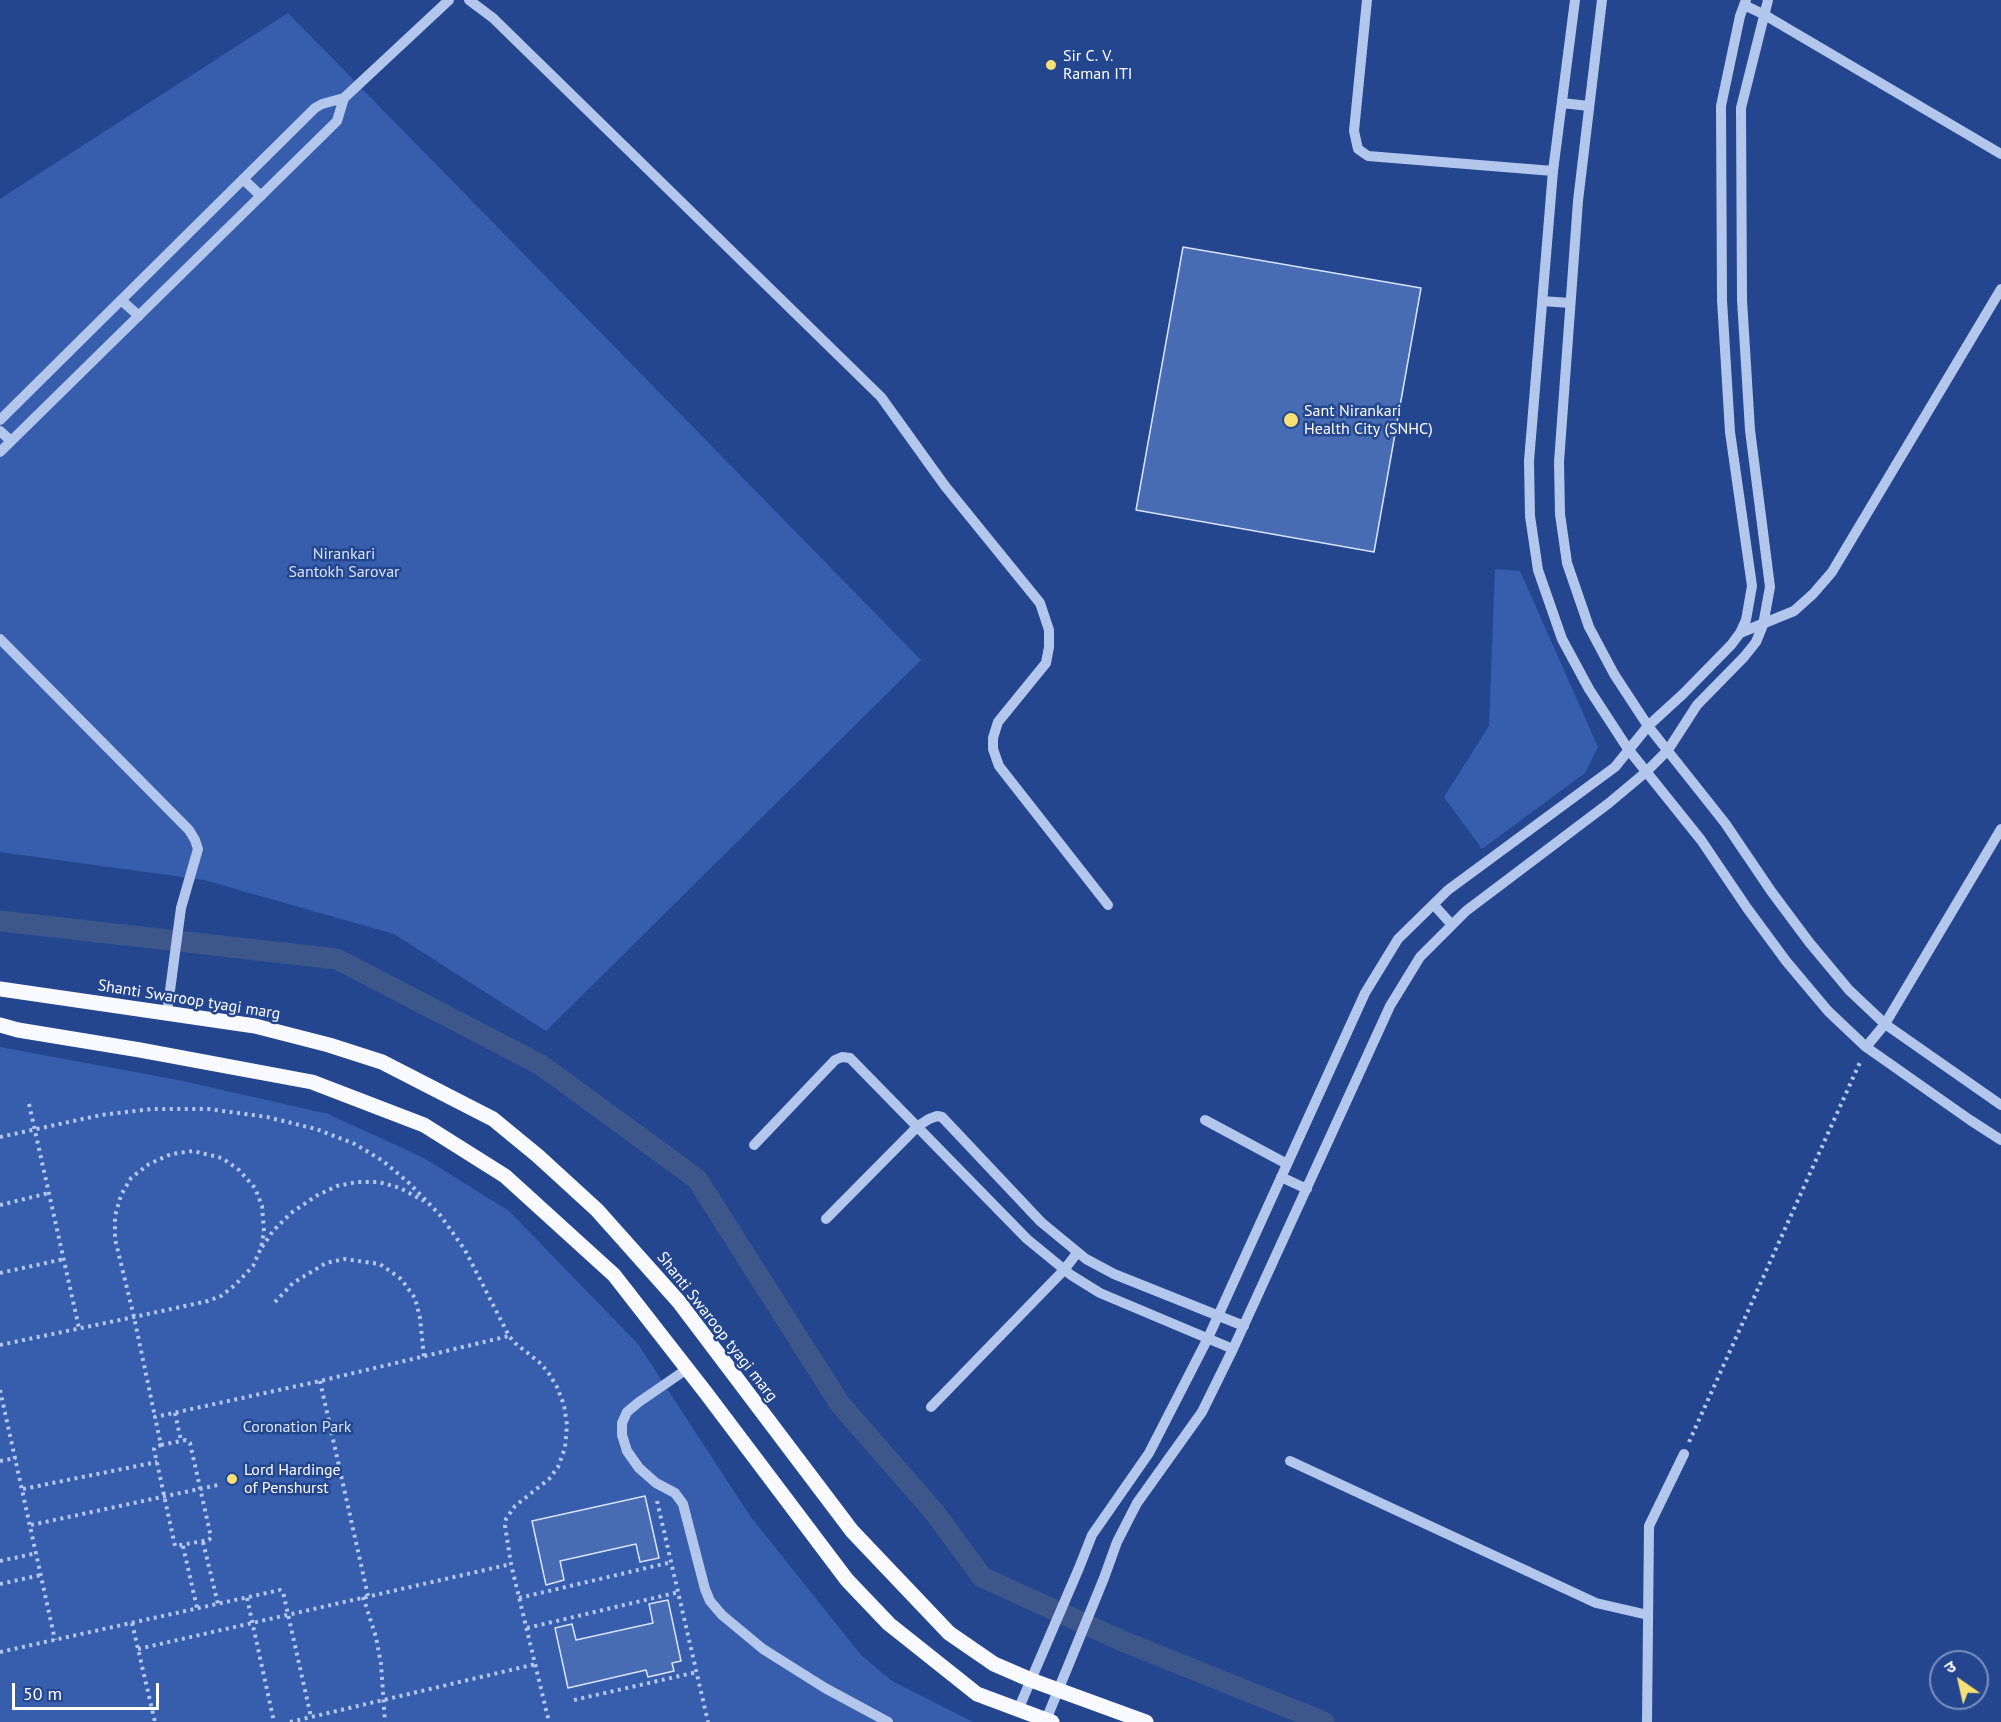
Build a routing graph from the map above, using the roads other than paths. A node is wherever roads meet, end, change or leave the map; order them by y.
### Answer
1 (449, 0) edge
2 (469, 0) edge
3 (1366, 0) edge
4 (1575, 0) edge
5 (1602, 0) edge
6 (1768, 0) edge
7 (1745, 2) edge
8 (1763, 14) junction
9 (344, 98) junction
10 (1562, 103) junction
11 (1589, 106) junction
12 (2001, 154) edge
13 (1553, 171) junction
14 (243, 179) junction
15 (261, 196) junction
16 (2001, 289) edge
17 (121, 300) junction
18 (1542, 302) junction
19 (1570, 303) junction
20 (139, 316) junction
21 (0, 420) edge
22 (0, 431) edge
23 (11, 441) junction
24 (0, 452) edge
25 (1763, 625) junction
26 (1740, 633) junction
27 (0, 639) edge
28 (1648, 726) junction
29 (1628, 749) junction
30 (1668, 750) junction
31 (1646, 772) junction
32 (2001, 830) edge
33 (1108, 905) dead end
34 (1434, 905) junction
35 (1452, 925) junction
36 (0, 989) edge
37 (167, 1013) junction
38 (1885, 1024) junction
39 (0, 1025) edge
40 (1866, 1047) junction
41 (2001, 1105) edge
42 (1205, 1120) dead end
43 (918, 1126) junction
44 (2001, 1140) edge
45 (754, 1145) dead end
46 (1287, 1164) junction
47 (1281, 1177) junction
48 (1307, 1189) junction
49 (826, 1218) dead end
50 (1077, 1253) junction
51 (1064, 1270) junction
52 (1218, 1316) junction
53 (1244, 1326) junction
54 (1208, 1338) junction
55 (1233, 1349) junction
56 (687, 1368) junction
57 (931, 1407) dead end
58 (1684, 1454) road end
59 (1290, 1461) dead end
60 (1124, 1490) junction
61 (1140, 1499) junction
62 (1648, 1615) junction
63 (1031, 1680) junction
64 (1058, 1689) junction
65 (1018, 1710) junction
66 (1049, 1721) edge
67 (888, 1722) edge
68 (1146, 1722) edge
69 (1647, 1722) edge

1 - 9 street
2 - 33 street
3 - 13 street
4 - 10 street
5 - 11 street
6 - 8 street
7 - 8 street
7 - 26 street
8 - 12 street
8 - 25 street
9 - 14 street
9 - 15 street
10 - 11 street
10 - 13 street
11 - 19 street
13 - 18 street
14 - 15 street
14 - 17 street
15 - 20 street
16 - 25 street
17 - 20 street
17 - 21 street
18 - 19 street
18 - 29 street
19 - 28 street
20 - 23 street
22 - 23 street
23 - 24 street
25 - 26 street
25 - 30 street
26 - 28 street
27 - 37 street
28 - 29 street
28 - 30 street
29 - 31 street
29 - 34 street
30 - 31 street
30 - 38 street
31 - 35 street
31 - 40 street
32 - 38 street
34 - 35 street
34 - 46 street
35 - 48 street
36 - 37 main road, Shanti Swaroop tyagi marg
37 - 63 main road, Shanti Swaroop tyagi marg
38 - 40 street
38 - 41 street
39 - 56 main road
40 - 44 street
42 - 46 street
43 - 45 street
43 - 49 street
43 - 50 street
43 - 51 street
46 - 47 street
47 - 48 street
47 - 52 street
48 - 53 street
50 - 51 street
50 - 52 street
51 - 54 street
51 - 57 street
52 - 53 street
52 - 54 street
53 - 55 street
54 - 55 street
54 - 60 street
55 - 61 street
56 - 65 main road
56 - 67 street
58 - 62 street
59 - 62 street
60 - 61 street
60 - 63 street
61 - 64 street
62 - 69 street
63 - 64 main road, Shanti Swaroop tyagi marg
63 - 65 street
64 - 66 street
64 - 68 main road, Shanti Swaroop tyagi marg
65 - 66 main road

